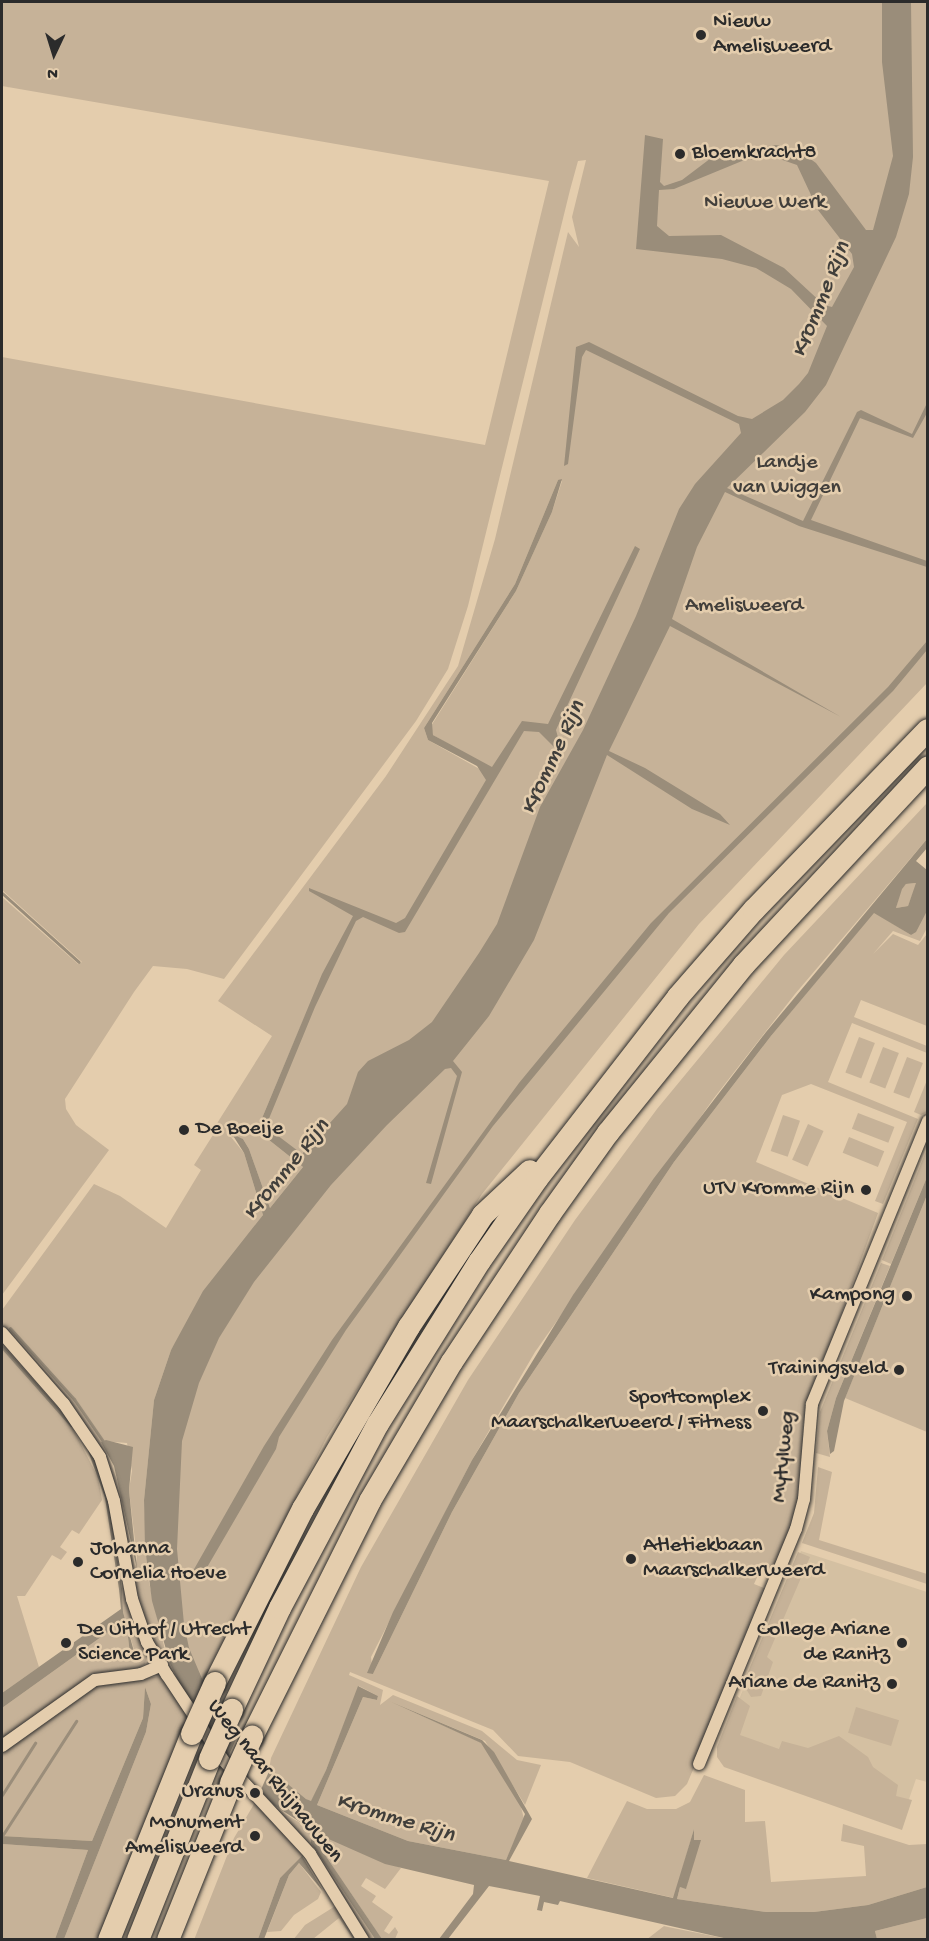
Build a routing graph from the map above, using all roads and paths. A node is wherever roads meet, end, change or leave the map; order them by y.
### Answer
1 (927, 730) edge
2 (927, 768) edge
3 (927, 1121) edge
4 (571, 1131) junction
5 (2, 1333) edge
6 (162, 1665) junction
7 (2, 1746) edge
8 (699, 1764) dead end
9 (109, 1940) edge
10 (138, 1940) edge
11 (168, 1940) edge
12 (363, 1940) edge

1 - 4 highway
2 - 11 highway, bridge
3 - 8 street, Mytylweg
4 - 9 highway, bridge
4 - 10 highway, bridge
5 - 6 street, Weg naar Rhijnauwen
6 - 7 street
6 - 12 street, Weg naar Rhijnauwen

